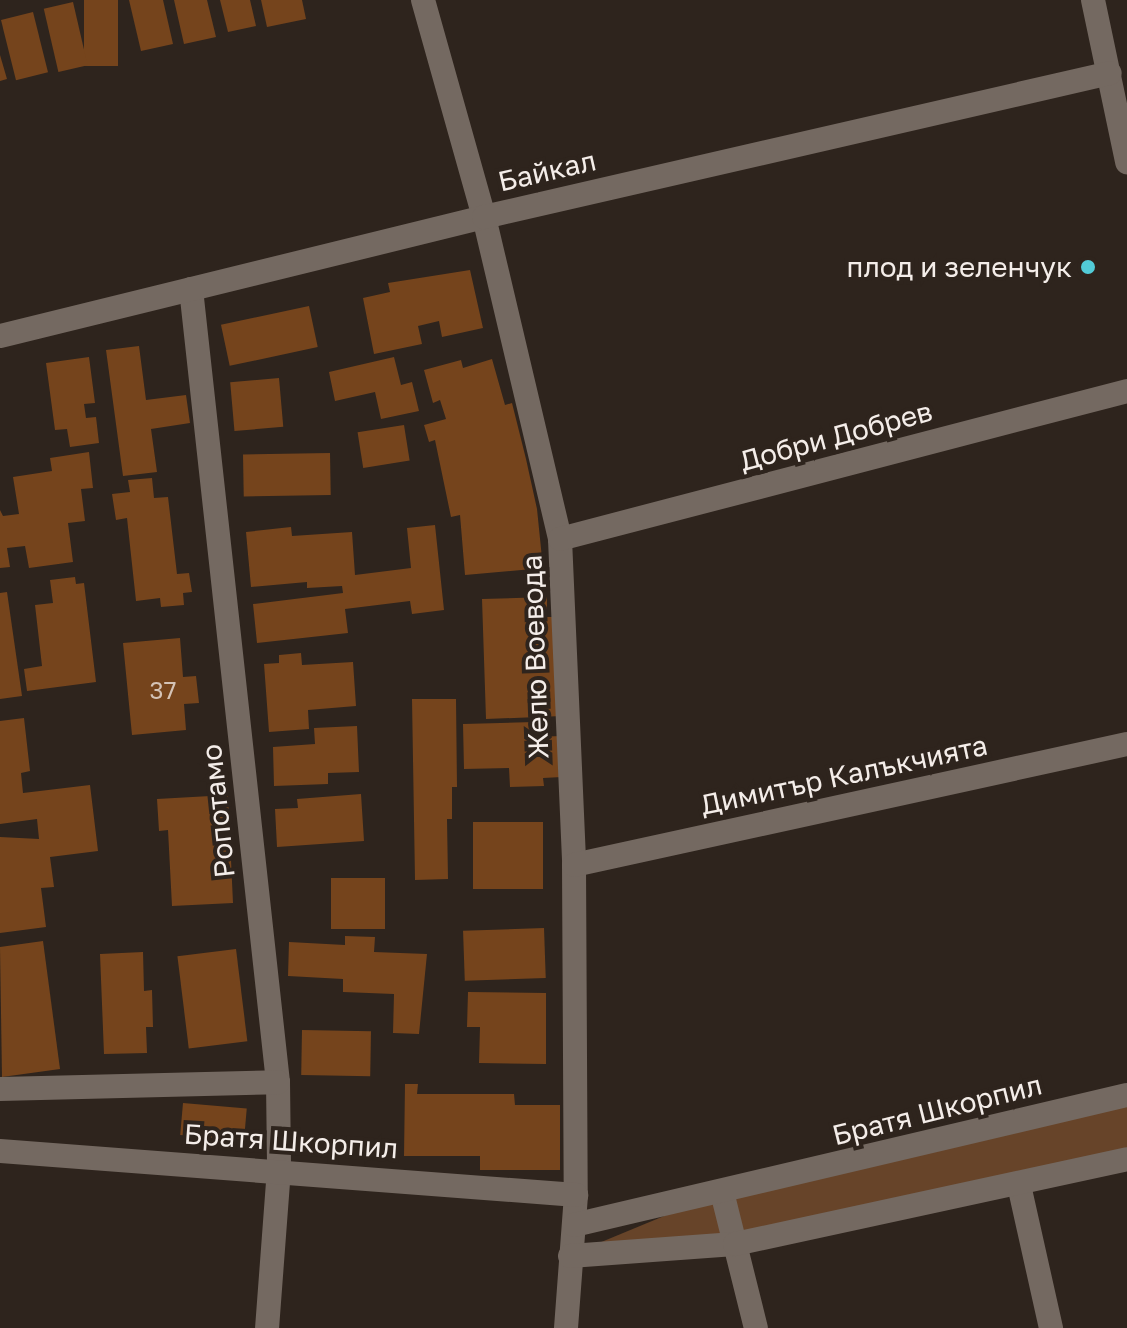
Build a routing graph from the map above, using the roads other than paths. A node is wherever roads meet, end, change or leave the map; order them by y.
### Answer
1 (423, 0) edge
2 (1093, 5) edge
3 (1110, 73) junction
4 (1127, 162) edge
5 (484, 217) junction
6 (191, 289) junction
7 (0, 336) edge
8 (1127, 391) edge
9 (560, 539) junction
10 (1127, 744) edge
11 (574, 865) junction
12 (278, 1082) junction
13 (0, 1089) edge
14 (1127, 1095) edge
15 (0, 1151) edge
16 (1127, 1159) edge
17 (279, 1169) junction
18 (1019, 1185) junction
19 (722, 1192) junction
20 (576, 1195) junction
21 (574, 1225) junction
22 (735, 1244) junction
23 (570, 1256) junction
24 (267, 1328) edge
25 (566, 1328) edge
26 (756, 1328) edge
27 (1051, 1328) edge

1 - 5 street, Желю Воевода
2 - 3 street
3 - 4 street
3 - 5 street, Байкал
5 - 6 street, Байкал
5 - 9 street, Желю Воевода
6 - 7 street, Байкал
6 - 12 street, Ропотамо
8 - 9 street, Добри Добрев
9 - 11 street, Желю Воевода
10 - 11 street, Димитър Калъкчията
11 - 20 street, Желю Воевода
12 - 13 street, Братя Шкорпил
12 - 17 street, Ропотамо
14 - 19 street, Братя Шкорпил
15 - 17 street, Братя Шкорпил
16 - 18 street
17 - 20 street, Братя Шкорпил
17 - 24 street, Ропотамо
18 - 22 street
18 - 27 street
19 - 21 street, Братя Шкорпил
19 - 22 street
20 - 21 street, Желю Воевода
21 - 23 street, Желю Воевода
22 - 23 street
22 - 26 street
23 - 25 street, Желю Воевода

